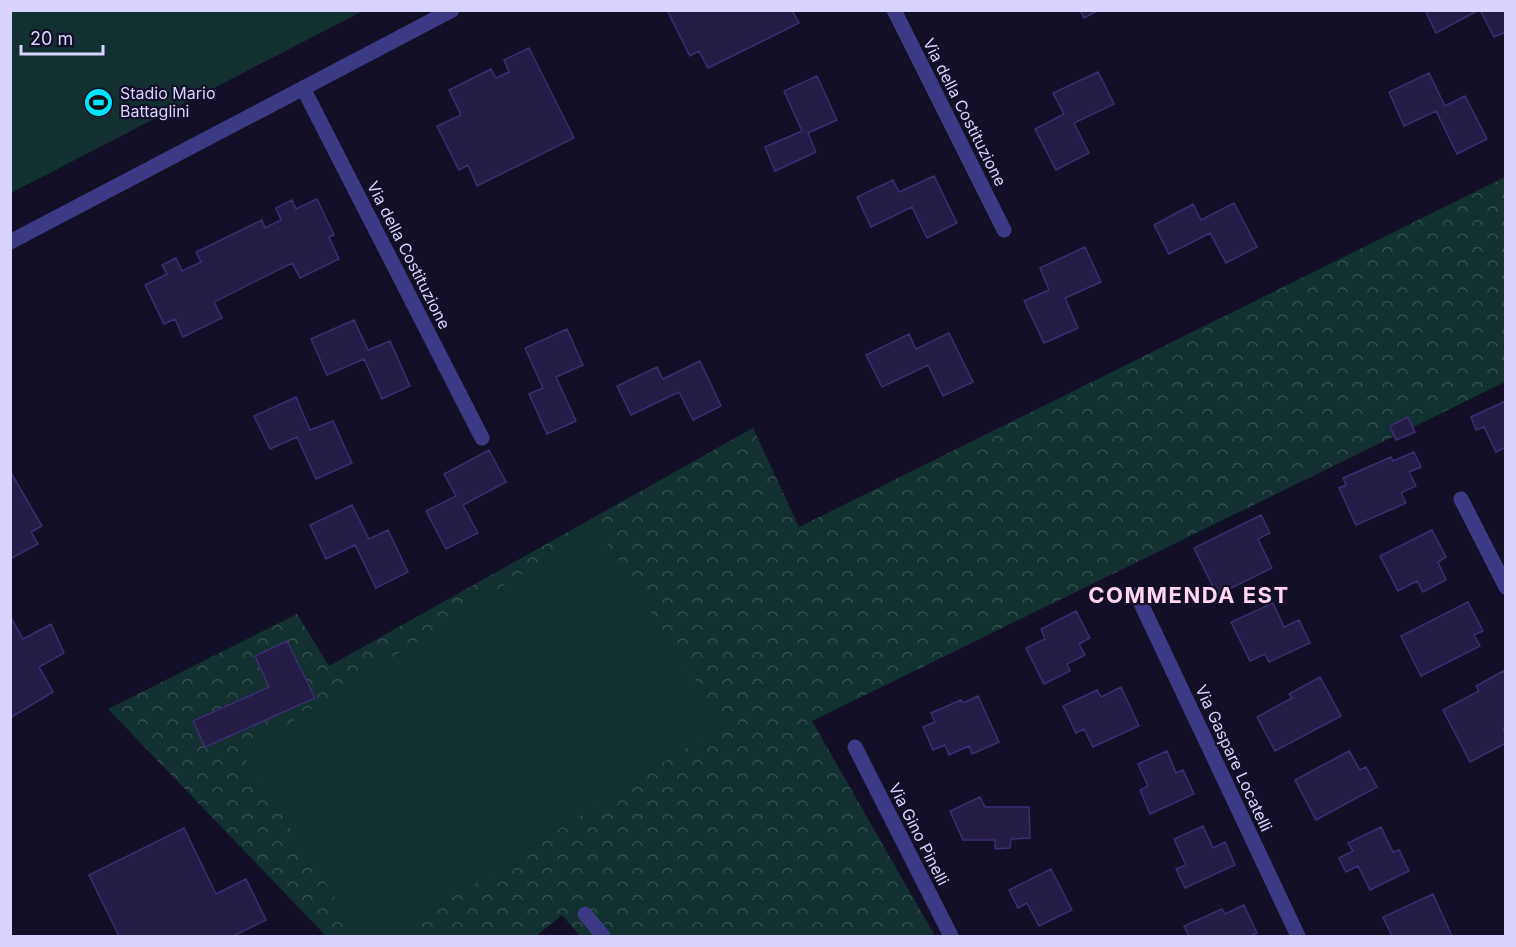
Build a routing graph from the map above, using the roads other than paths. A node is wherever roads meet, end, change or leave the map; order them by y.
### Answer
1 (452, 10) edge
2 (894, 10) edge
3 (303, 88) junction
4 (1004, 230) dead end
5 (10, 243) edge
6 (482, 438) dead end
7 (1461, 499) dead end
8 (1506, 586) edge
9 (1137, 596) dead end
10 (855, 747) dead end
11 (585, 914) dead end
12 (603, 936) edge
13 (951, 936) edge
14 (1298, 936) edge

1 - 3 street
2 - 4 street, Via della Costituzione
3 - 5 street
3 - 6 street, Via della Costituzione
7 - 8 street
9 - 14 street, Via Gaspare Locatelli
10 - 13 street, Via Gino Pinelli
11 - 12 street

